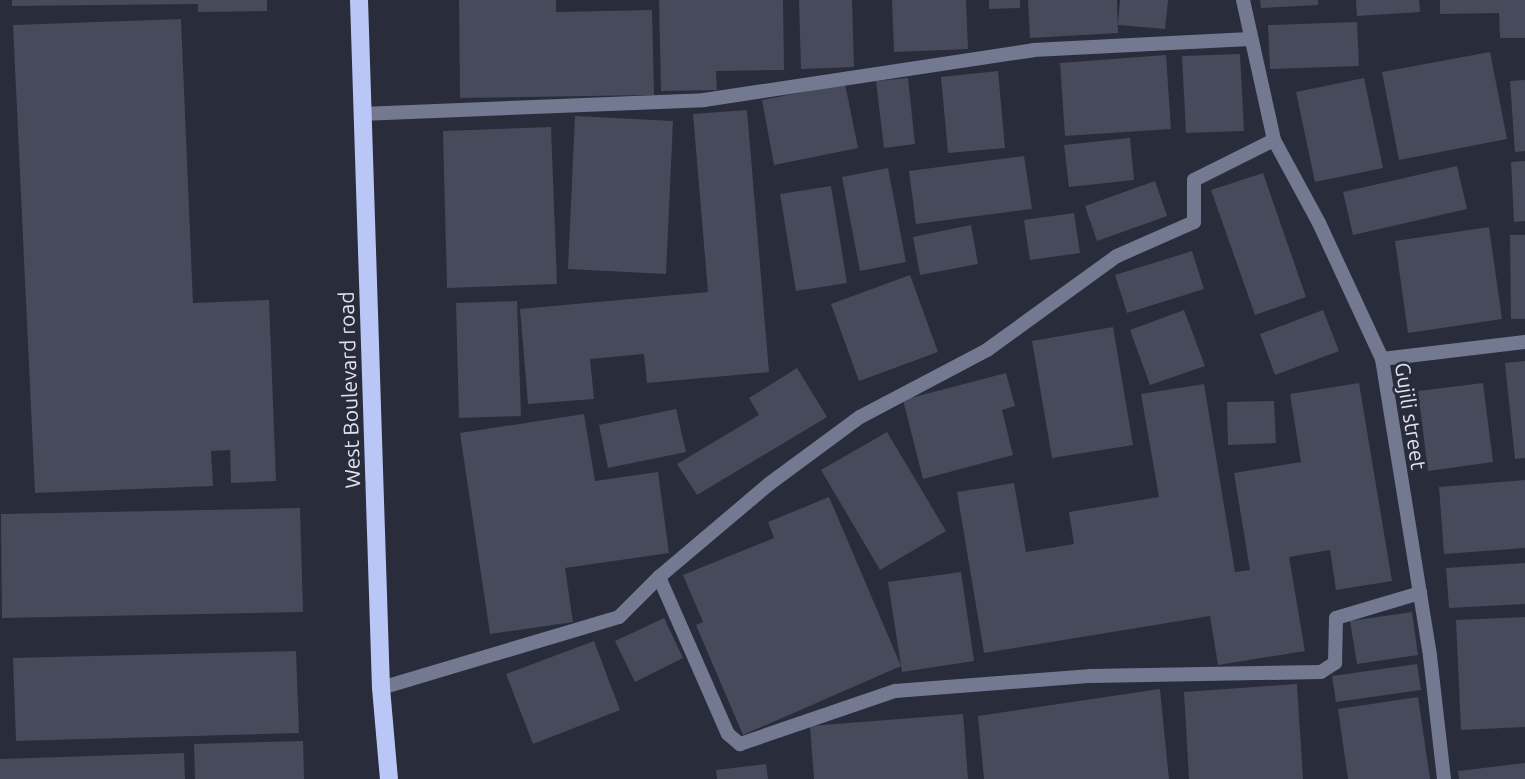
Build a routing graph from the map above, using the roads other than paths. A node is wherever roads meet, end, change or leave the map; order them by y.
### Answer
1 (359, 0) edge
2 (1243, 0) edge
3 (1250, 39) junction
4 (361, 114) junction
5 (1274, 140) junction
6 (1525, 342) edge
7 (1382, 359) junction
8 (659, 577) junction
9 (1420, 593) junction
10 (381, 688) junction
11 (389, 779) edge
12 (1444, 779) edge

1 - 4 main road, West Boulevard road
2 - 3 street, Gujili street
3 - 4 street
3 - 5 street, Gujili street
4 - 10 main road, West Boulevard road
5 - 7 street, Gujili street
5 - 8 street
6 - 7 street
7 - 9 street, Gujili street
8 - 9 street
8 - 10 street
9 - 12 street, Gujili street
10 - 11 main road, West Boulevard road

